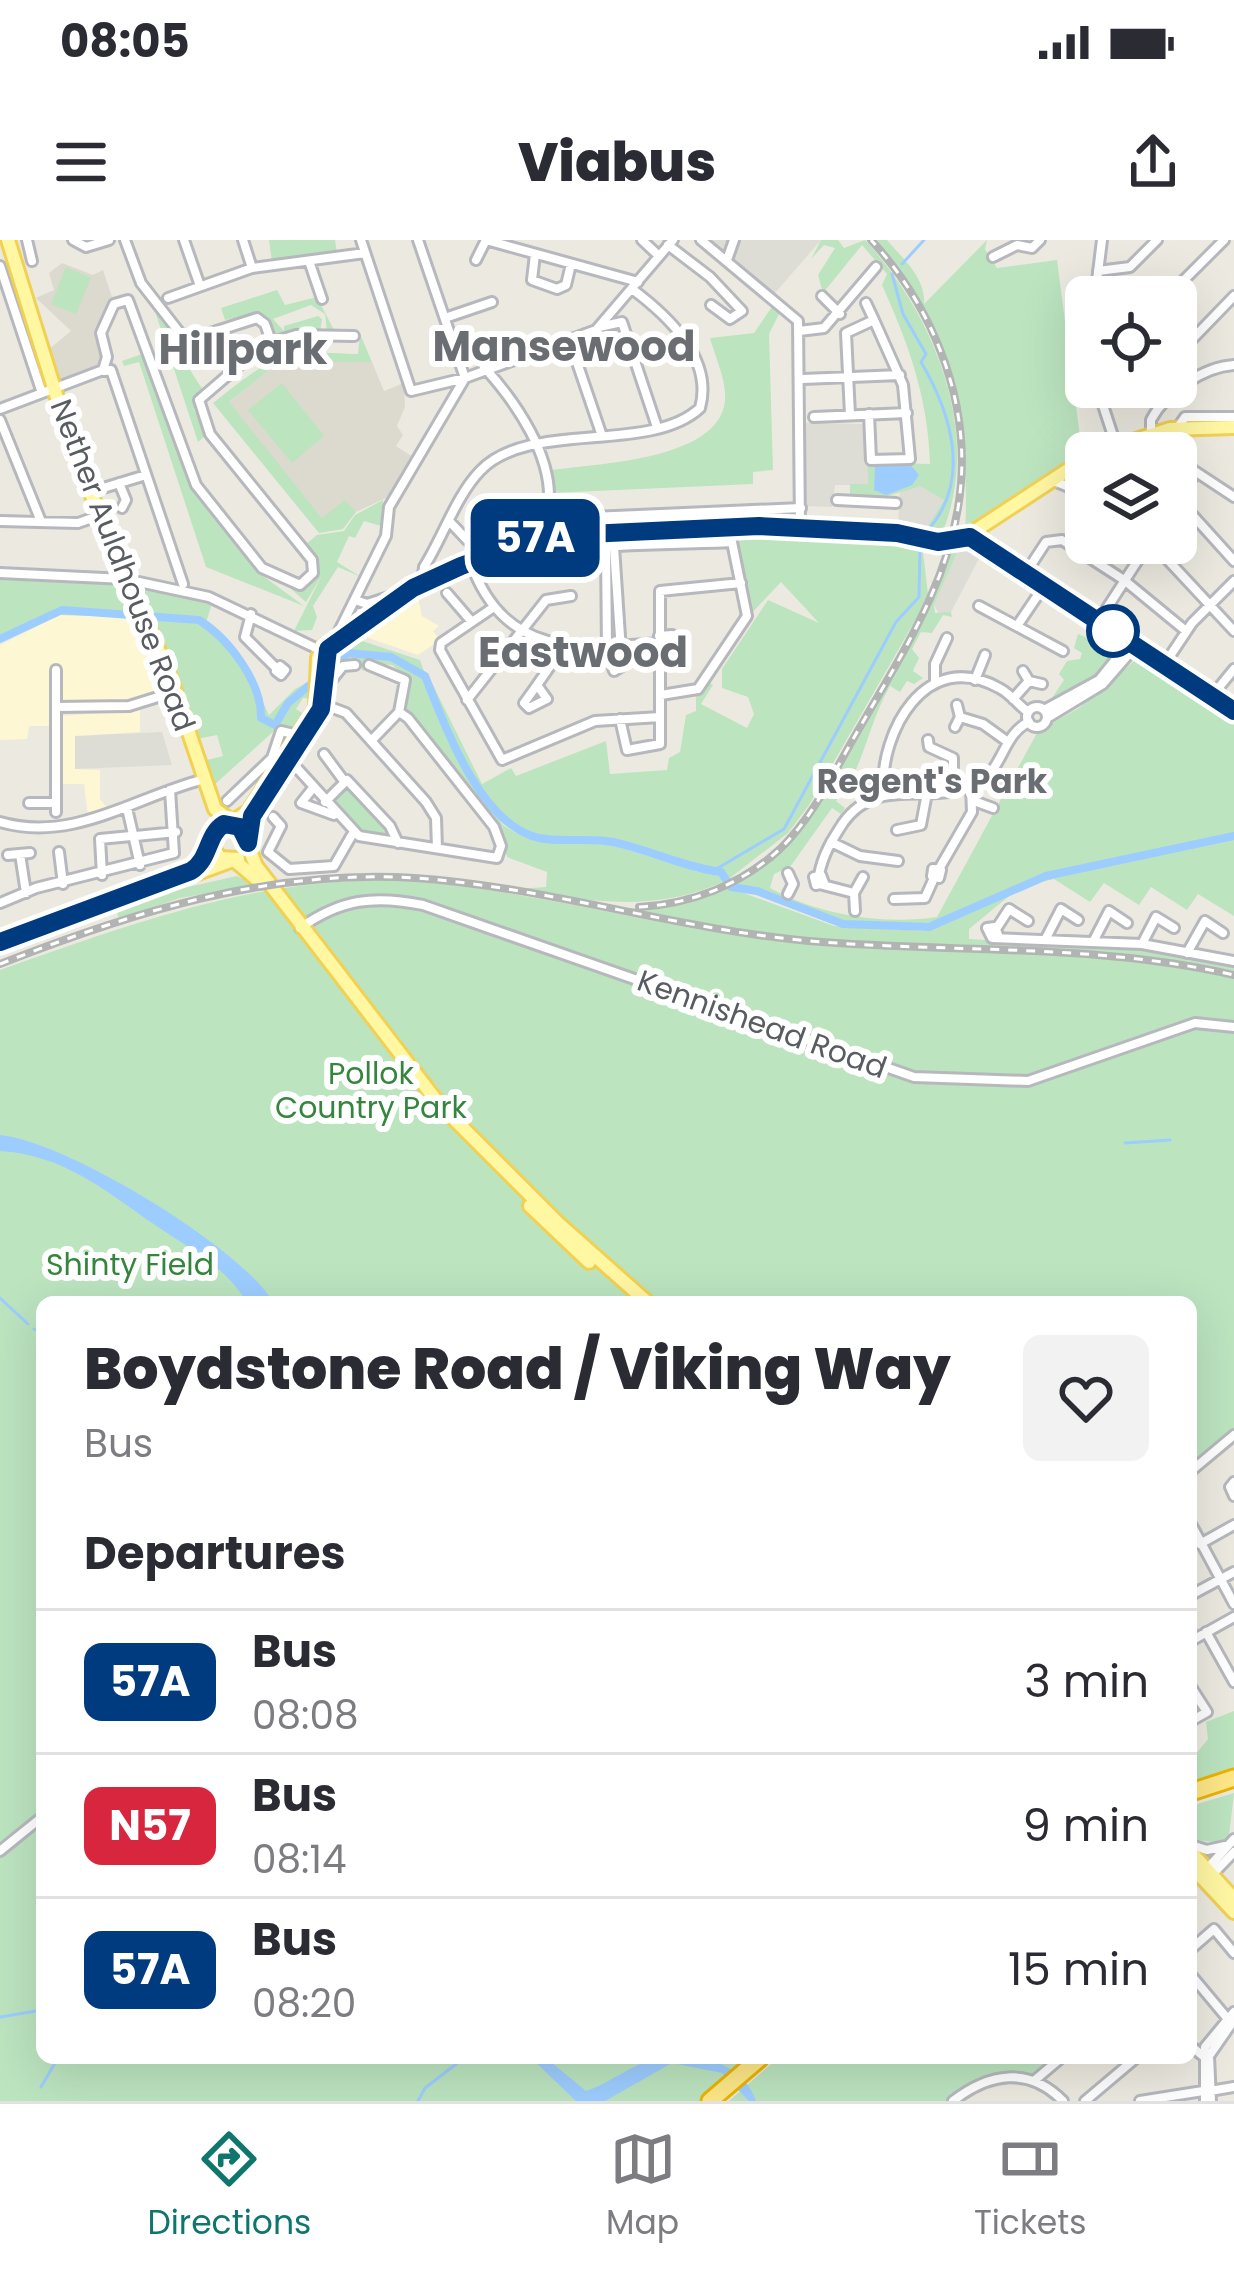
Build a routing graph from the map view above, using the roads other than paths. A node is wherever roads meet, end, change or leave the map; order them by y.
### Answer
1 (8, 240) edge
2 (27, 240) edge
3 (73, 240) edge
4 (109, 240) edge
5 (125, 240) edge
6 (184, 240) edge
7 (243, 240) edge
8 (361, 240) edge
9 (418, 240) edge
10 (486, 240) edge
11 (642, 240) edge
12 (701, 240) edge
13 (734, 240) edge
14 (1040, 240) edge
15 (1102, 240) edge
16 (1157, 240) edge
17 (1224, 240) edge
18 (670, 243) edge
19 (1017, 243) edge
20 (365, 253) junction
21 (535, 254) junction
22 (659, 256) junction
23 (993, 257) dead end
24 (476, 260) dead end
25 (727, 260) junction
26 (32, 261) dead end
27 (309, 261) junction
28 (571, 264) junction
29 (0, 266) edge
30 (876, 267) dead end
31 (252, 268) junction
32 (1098, 271) junction
33 (1097, 276) edge
34 (1188, 276) edge
35 (635, 285) junction
36 (200, 286) junction
37 (822, 296) dead end
38 (1234, 296) edge
39 (168, 298) dead end
40 (322, 299) dead end
41 (492, 302) dead end
42 (866, 303) dead end
43 (718, 307) dead end
44 (840, 314) junction
45 (445, 319) junction
46 (874, 320) junction
47 (599, 327) junction
48 (799, 331) junction
49 (1197, 334) edge
50 (353, 336) dead end
51 (569, 339) junction
52 (271, 341) junction
53 (1234, 365) edge
54 (484, 368) junction
55 (103, 370) junction
56 (900, 375) junction
57 (848, 377) junction
58 (465, 378) junction
59 (803, 379) junction
60 (48, 392) junction
61 (0, 409) edge
62 (907, 412) junction
63 (869, 414) junction
64 (850, 415) junction
65 (814, 417) dead end
66 (1234, 417) edge
67 (0, 420) edge
68 (1218, 422) junction
69 (657, 427) junction
70 (1234, 427) edge
71 (1151, 432) edge
72 (1156, 432) edge
73 (602, 436) junction
74 (535, 446) junction
75 (1065, 472) edge
76 (1197, 473) edge
77 (146, 475) junction
78 (1052, 480) junction
79 (119, 483) junction
80 (1065, 485) edge
81 (89, 493) junction
82 (1234, 497) edge
83 (837, 500) dead end
84 (874, 503) junction
85 (896, 503) dead end
86 (122, 508) dead end
87 (801, 508) junction
88 (98, 516) junction
89 (40, 519) junction
90 (544, 519) junction
91 (0, 521) edge
92 (1197, 521) edge
93 (450, 522) junction
94 (800, 527) junction
95 (503, 529) dead end
96 (871, 532) junction
97 (539, 537) junction
98 (966, 538) junction
99 (610, 548) junction
100 (1234, 560) edge
101 (1135, 564) edge
102 (1171, 564) edge
103 (472, 567) junction
104 (0, 573) edge
105 (1025, 574) junction
106 (125, 579) junction
107 (1124, 580) junction
108 (1234, 581) edge
109 (183, 584) dead end
110 (422, 584) junction
111 (741, 584) junction
112 (1044, 586) junction
113 (447, 593) dead end
114 (571, 596) dead end
115 (358, 601) junction
116 (397, 601) junction
117 (1211, 603) junction
118 (980, 606) dead end
119 (490, 609) junction
120 (251, 614) junction
121 (472, 622) junction
122 (1098, 622) junction
123 (1017, 626) junction
124 (519, 630) junction
125 (1186, 631) junction
126 (1234, 631) edge
127 (948, 637) dead end
128 (335, 640) junction
129 (660, 643) junction
130 (1133, 644) junction
131 (564, 646) junction
132 (619, 646) junction
133 (608, 647) junction
134 (323, 651) junction
135 (1063, 652) dead end
136 (985, 654) dead end
137 (355, 665) dead end
138 (369, 665) dead end
139 (1164, 665) junction
140 (276, 668) dead end
141 (1234, 669) edge
142 (56, 670) dead end
143 (1023, 671) dead end
144 (322, 678) junction
145 (975, 680) junction
146 (935, 681) junction
147 (1029, 681) junction
148 (1042, 684) dead end
149 (537, 685) dead end
150 (176, 691) junction
151 (661, 695) junction
152 (1212, 696) junction
153 (1013, 698) junction
154 (467, 700) junction
155 (320, 704) junction
156 (957, 705) dead end
157 (56, 707) junction
158 (1234, 711) edge
159 (399, 712) junction
160 (1046, 714) junction
161 (1028, 717) junction
162 (660, 718) junction
163 (620, 719) junction
164 (298, 735) junction
165 (371, 741) junction
166 (1008, 742) junction
167 (323, 754) dead end
168 (287, 757) junction
169 (922, 757) dead end
170 (203, 779) junction
171 (344, 781) junction
172 (971, 787) junction
173 (313, 788) junction
174 (170, 790) junction
175 (952, 791) junction
176 (883, 793) junction
177 (927, 794) junction
178 (227, 801) dead end
179 (974, 801) junction
180 (325, 802) junction
181 (29, 803) dead end
182 (127, 808) junction
183 (993, 808) dead end
184 (335, 816) junction
185 (273, 817) dead end
186 (0, 822) edge
187 (230, 824) junction
188 (897, 830) dead end
189 (176, 832) junction
190 (353, 833) junction
191 (134, 836) junction
192 (831, 842) junction
193 (211, 843) junction
194 (398, 843) junction
195 (248, 844) junction
196 (437, 848) junction
197 (59, 852) dead end
198 (8, 855) dead end
199 (894, 857) dead end
200 (233, 860) junction
201 (61, 864) junction
202 (140, 865) junction
203 (47, 866) dead end
204 (788, 873) dead end
205 (204, 874) junction
206 (101, 875) junction
207 (863, 877) dead end
208 (818, 880) junction
209 (259, 881) junction
210 (63, 884) junction
211 (26, 893) junction
212 (854, 893) junction
213 (894, 899) dead end
214 (0, 903) edge
215 (855, 910) dead end
216 (1078, 920) dead end
217 (1028, 921) dead end
218 (1127, 923) dead end
219 (302, 926) junction
220 (1174, 928) dead end
221 (1223, 933) dead end
222 (1046, 940) junction
223 (1093, 942) junction
224 (0, 944) edge
225 (1142, 944) junction
226 (1187, 953) junction
227 (1233, 959) edge
228 (1234, 1027) edge
229 (467, 1137) junction
230 (629, 1296) edge
231 (640, 1296) edge
232 (1234, 1435) edge
233 (1197, 1466) edge
234 (1234, 1481) edge
235 (1234, 1496) edge
236 (1234, 1525) edge
237 (1197, 1536) edge
238 (1201, 1544) junction
239 (1234, 1572) edge
240 (1220, 1580) junction
241 (1197, 1592) edge
242 (1234, 1604) edge
243 (1234, 1616) edge
244 (1206, 1632) junction
245 (1197, 1637) edge
246 (1234, 1682) edge
247 (1197, 1696) edge
248 (1197, 1718) edge
249 (1234, 1782) edge
250 (1197, 1794) edge
251 (36, 1822) edge
252 (1233, 1846) edge
253 (1197, 1849) edge
254 (0, 1851) edge
255 (1207, 1875) edge
256 (1234, 1899) edge
257 (1234, 1912) edge
258 (1197, 1944) edge
259 (1234, 1953) edge
260 (1197, 1981) edge
261 (1232, 2019) edge
262 (1212, 2039) junction
263 (1197, 2051) edge
264 (1203, 2056) junction
265 (1054, 2064) edge
266 (1129, 2064) edge
267 (755, 2065) edge
268 (1035, 2080) junction
269 (1234, 2087) edge
270 (1207, 2096) edge
271 (720, 2098) edge
272 (953, 2101) edge
273 (1063, 2101) edge
274 (1085, 2101) edge
275 (1140, 2101) edge

1 - 60 main road, Nether Auldhouse Road
2 - 26 street
3 - 4 street
5 - 52 street
6 - 36 street
7 - 31 street
8 - 20 street
9 - 45 street
10 - 21 street
10 - 24 street
11 - 22 street
12 - 25 street
13 - 25 street
14 - 19 street
15 - 32 street
16 - 32 street
17 - 34 street
18 - 22 street
18 - 43 street
19 - 23 street
20 - 27 street
20 - 58 street
21 - 28 street
21 - 28 street
22 - 35 street
25 - 48 street
27 - 31 street
27 - 40 street
28 - 35 street
29 - 60 street
30 - 44 street
31 - 36 street
32 - 33 street
35 - 47 street
35 - 69 street
36 - 39 street
37 - 44 street
38 - 49 street
41 - 45 street
42 - 46 street
44 - 48 street
45 - 58 street
46 - 56 street
46 - 57 street
47 - 51 street
47 - 69 street
48 - 59 street
50 - 52 street
51 - 54 street
51 - 73 street
52 - 55 street
53 - 71 street
54 - 58 street
54 - 74 street
55 - 60 street
55 - 77 street
56 - 57 street
56 - 62 street
57 - 59 street
57 - 64 street
58 - 115 street
59 - 87 street
60 - 61 street
60 - 81 main road, Nether Auldhouse Road
62 - 63 street
62 - 63 street
63 - 64 street
64 - 65 street
66 - 68 street
67 - 89 street
68 - 70 main road
68 - 72 main road
69 - 73 street
73 - 74 street
74 - 90 street
74 - 93 street
75 - 78 main road
76 - 82 street
77 - 79 street
77 - 109 street
78 - 80 street
78 - 98 main road
79 - 81 street
79 - 86 street
81 - 88 main road, Nether Auldhouse Road
83 - 84 street
84 - 85 street
84 - 96 street
87 - 90 street
87 - 94 street
88 - 89 street
88 - 106 main road, Nether Auldhouse Road
89 - 91 street
90 - 97 street
92 - 100 street
93 - 95 street
93 - 110 street
94 - 96 main road
94 - 97 main road
96 - 98 main road, bridge
97 - 103 main road
98 - 105 street
99 - 103 street
99 - 111 street
99 - 132 street
99 - 133 street
101 - 107 street
102 - 117 street
103 - 110 main road
103 - 119 street
104 - 106 street
105 - 107 street
105 - 112 street
106 - 120 street
106 - 150 main road, Nether Auldhouse Road
107 - 122 street
107 - 125 street
108 - 117 street
110 - 116 main road
111 - 129 street
111 - 151 street
112 - 122 street
112 - 123 street
113 - 121 street
114 - 124 street
115 - 116 street
115 - 128 street
116 - 128 main road
117 - 125 street
117 - 126 street
118 - 123 street
119 - 121 street
119 - 124 street
120 - 134 street
120 - 140 street
121 - 154 street
122 - 130 street
123 - 135 street
124 - 131 street
124 - 154 street
125 - 139 street
127 - 146 street
128 - 134 main road
129 - 132 street
129 - 151 street
130 - 139 street
130 - 160 street
131 - 133 street
131 - 149 street
132 - 133 street
132 - 133 street
134 - 144 main road
136 - 145 street
137 - 144 street
138 - 159 street
139 - 152 street
141 - 152 street
142 - 157 street
143 - 147 street
144 - 155 main road
145 - 146 street
145 - 153 street
146 - 176 street
147 - 148 street
147 - 153 street
150 - 157 street
150 - 170 main road, Nether Auldhouse Road
151 - 162 street
152 - 158 street
153 - 161 street
154 - 163 street
155 - 164 main road
155 - 165 street
155 - 168 main road
156 - 166 street
157 - 181 street
159 - 165 street
159 - 196 street
160 - 161 street
160 - 161 street
161 - 166 street
162 - 163 street
162 - 163 street
164 - 168 main road
164 - 178 street
165 - 196 street
166 - 172 street
167 - 171 street
168 - 173 street
168 - 187 main road
168 - 195 main road
169 - 175 street
170 - 174 street
170 - 187 main road, Nether Auldhouse Road
170 - 193 main road, Nether Auldhouse Road
171 - 180 street
171 - 194 street
172 - 175 street
172 - 179 street
173 - 180 street
173 - 184 street
174 - 182 street
174 - 189 street
175 - 177 street
176 - 177 street
176 - 192 street
177 - 188 street
179 - 183 street
179 - 213 street
180 - 184 street
182 - 186 street
182 - 191 street
184 - 190 street
185 - 190 street
187 - 193 main road
187 - 195 main road
189 - 191 street
189 - 202 street
190 - 194 street
191 - 202 street
191 - 206 street
192 - 199 street
192 - 208 street
193 - 200 main road
193 - 224 main road
194 - 196 street
195 - 200 main road
195 - 219 main road
197 - 201 street
198 - 211 street
200 - 205 main road
200 - 209 main road
201 - 203 street
201 - 210 street
202 - 206 street
204 - 208 street
205 - 209 main road
205 - 224 main road
206 - 210 street
207 - 212 street
208 - 212 street
209 - 219 main road
210 - 211 street
211 - 214 street
212 - 215 street
216 - 222 street
217 - 222 street
218 - 223 street
219 - 228 street, Kennishead Road
219 - 229 main road
220 - 225 street
221 - 226 street
222 - 223 street
223 - 225 street
225 - 226 street
226 - 227 street
229 - 230 main road
229 - 231 main road
232 - 233 street
234 - 235 street
236 - 238 street
237 - 238 street
238 - 240 street
239 - 240 street
240 - 241 street
240 - 242 street
243 - 244 street
244 - 245 street
244 - 246 street
247 - 248 street
249 - 250 highway
251 - 254 street
252 - 253 street
252 - 255 street
252 - 255 street
255 - 256 main road
255 - 257 main road
258 - 259 street
260 - 261 street
261 - 262 street
262 - 264 street
262 - 270 street
263 - 264 street
264 - 270 street
265 - 268 street
266 - 274 street
267 - 271 highway
268 - 272 street
268 - 273 street
269 - 270 street
270 - 275 street

